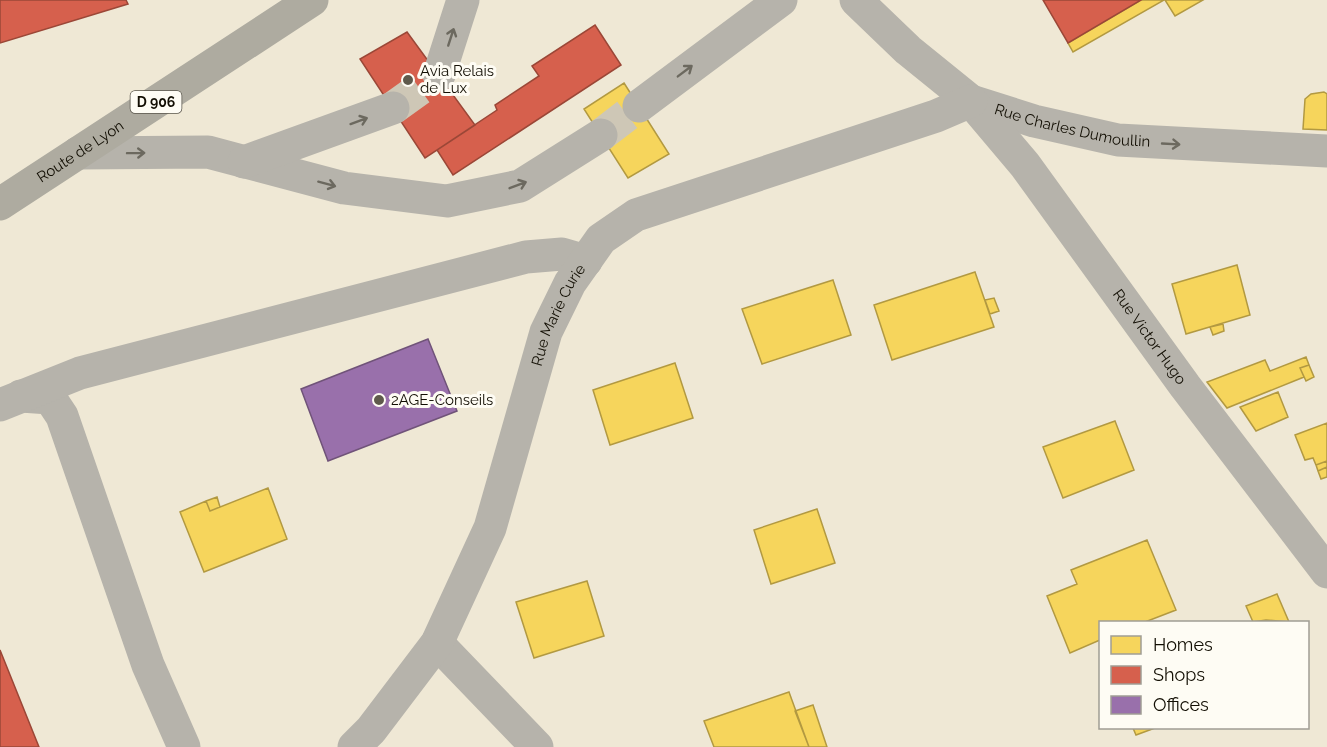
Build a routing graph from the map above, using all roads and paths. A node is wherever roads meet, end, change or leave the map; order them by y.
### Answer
1 (312, 0) edge
2 (463, 0) edge
3 (781, 0) edge
4 (856, 0) edge
5 (439, 75) tunnel mouth
6 (971, 101) junction
7 (639, 106) tunnel mouth
8 (393, 108) tunnel mouth
9 (601, 135) tunnel mouth
10 (1327, 151) edge
11 (78, 153) junction
12 (244, 162) junction
13 (0, 204) edge
14 (586, 261) junction
15 (11, 401) edge
16 (1327, 572) edge
17 (436, 643) junction
18 (184, 747) edge
19 (354, 747) edge
20 (537, 747) edge

1 - 11 main road, Route de Lyon / D 906
5 -> 2 street
7 -> 3 street
4 - 6 street, Rue Charles Dumoullin
6 -> 10 street, Rue Charles Dumoullin
6 - 14 street, Rue Marie Curie
6 - 16 street, Rue Victor Hugo
12 -> 8 street
12 -> 9 street
11 -> 12 street
11 - 13 main road, Route de Lyon / D 906
14 - 15 street
14 - 17 street, Rue Marie Curie
15 - 18 street
17 - 19 street, Rue Marie Curie
17 - 20 street

